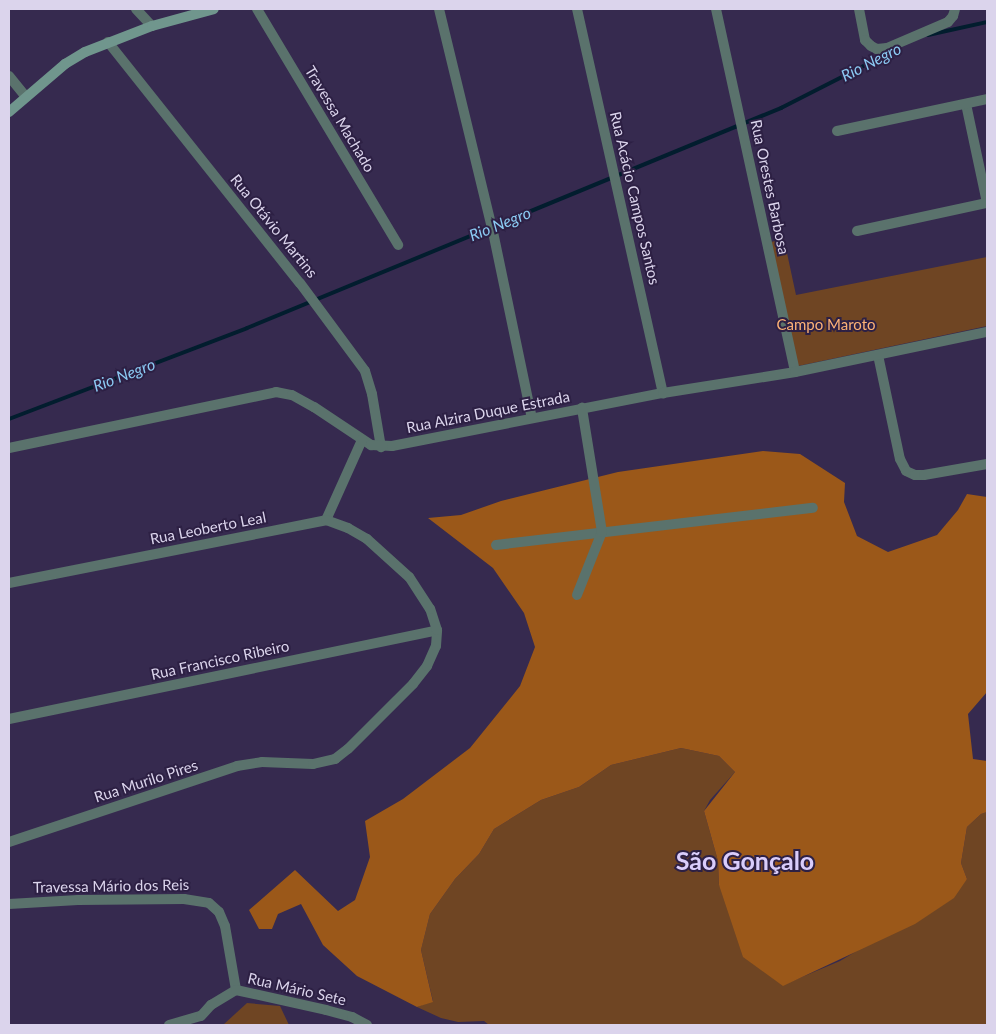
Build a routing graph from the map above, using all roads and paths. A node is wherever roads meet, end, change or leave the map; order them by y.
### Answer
1 (136, 9) edge
2 (214, 9) edge
3 (257, 9) edge
4 (439, 9) edge
5 (577, 9) edge
6 (716, 9) edge
7 (859, 9) edge
8 (955, 9) edge
9 (152, 26) junction
10 (108, 42) junction
11 (9, 76) edge
12 (26, 97) junction
13 (987, 99) edge
14 (966, 104) junction
15 (9, 112) edge
16 (837, 131) dead end
17 (987, 203) edge
18 (856, 231) dead end
19 (398, 245) dead end
20 (987, 332) edge
21 (878, 355) junction
22 (795, 372) junction
23 (663, 393) junction
24 (582, 408) junction
25 (532, 418) junction
26 (362, 440) junction
27 (381, 447) junction
28 (9, 448) edge
29 (987, 464) edge
30 (813, 508) dead end
31 (326, 520) junction
32 (602, 532) junction
33 (496, 545) dead end
34 (9, 583) edge
35 (577, 595) dead end
36 (436, 630) junction
37 (9, 719) edge
38 (9, 842) edge
39 (9, 904) edge
40 (236, 990) junction
41 (168, 1025) edge
42 (367, 1025) edge

1 - 9 street
2 - 9 street
3 - 19 street, Travessa Machado
4 - 25 street
5 - 23 street, Rua Acácio Campos Santos
6 - 22 street, Rua Orestes Barbosa
7 - 8 street
9 - 10 street
10 - 12 street
10 - 27 street, Rua Otávio Martins
11 - 12 street
12 - 15 street
13 - 14 street
14 - 16 street
14 - 17 street
17 - 18 street
20 - 21 street, Rua Alzira Duque Estrada
21 - 22 street, Rua Alzira Duque Estrada
21 - 29 street
22 - 23 street, Rua Alzira Duque Estrada
23 - 24 street, Rua Alzira Duque Estrada
24 - 25 street, Rua Alzira Duque Estrada
24 - 32 street
25 - 27 street, Rua Alzira Duque Estrada
26 - 27 street
26 - 28 street
26 - 31 street
30 - 32 street
31 - 34 street, Rua Leoberto Leal
31 - 36 street
32 - 33 street
32 - 35 street
36 - 37 street, Rua Francisco Ribeiro
36 - 38 street, Rua Murilo Pires
39 - 40 street, Travessa Mário dos Reis
40 - 41 street, Rua Mário Sete
40 - 42 street, Rua Mário Sete

